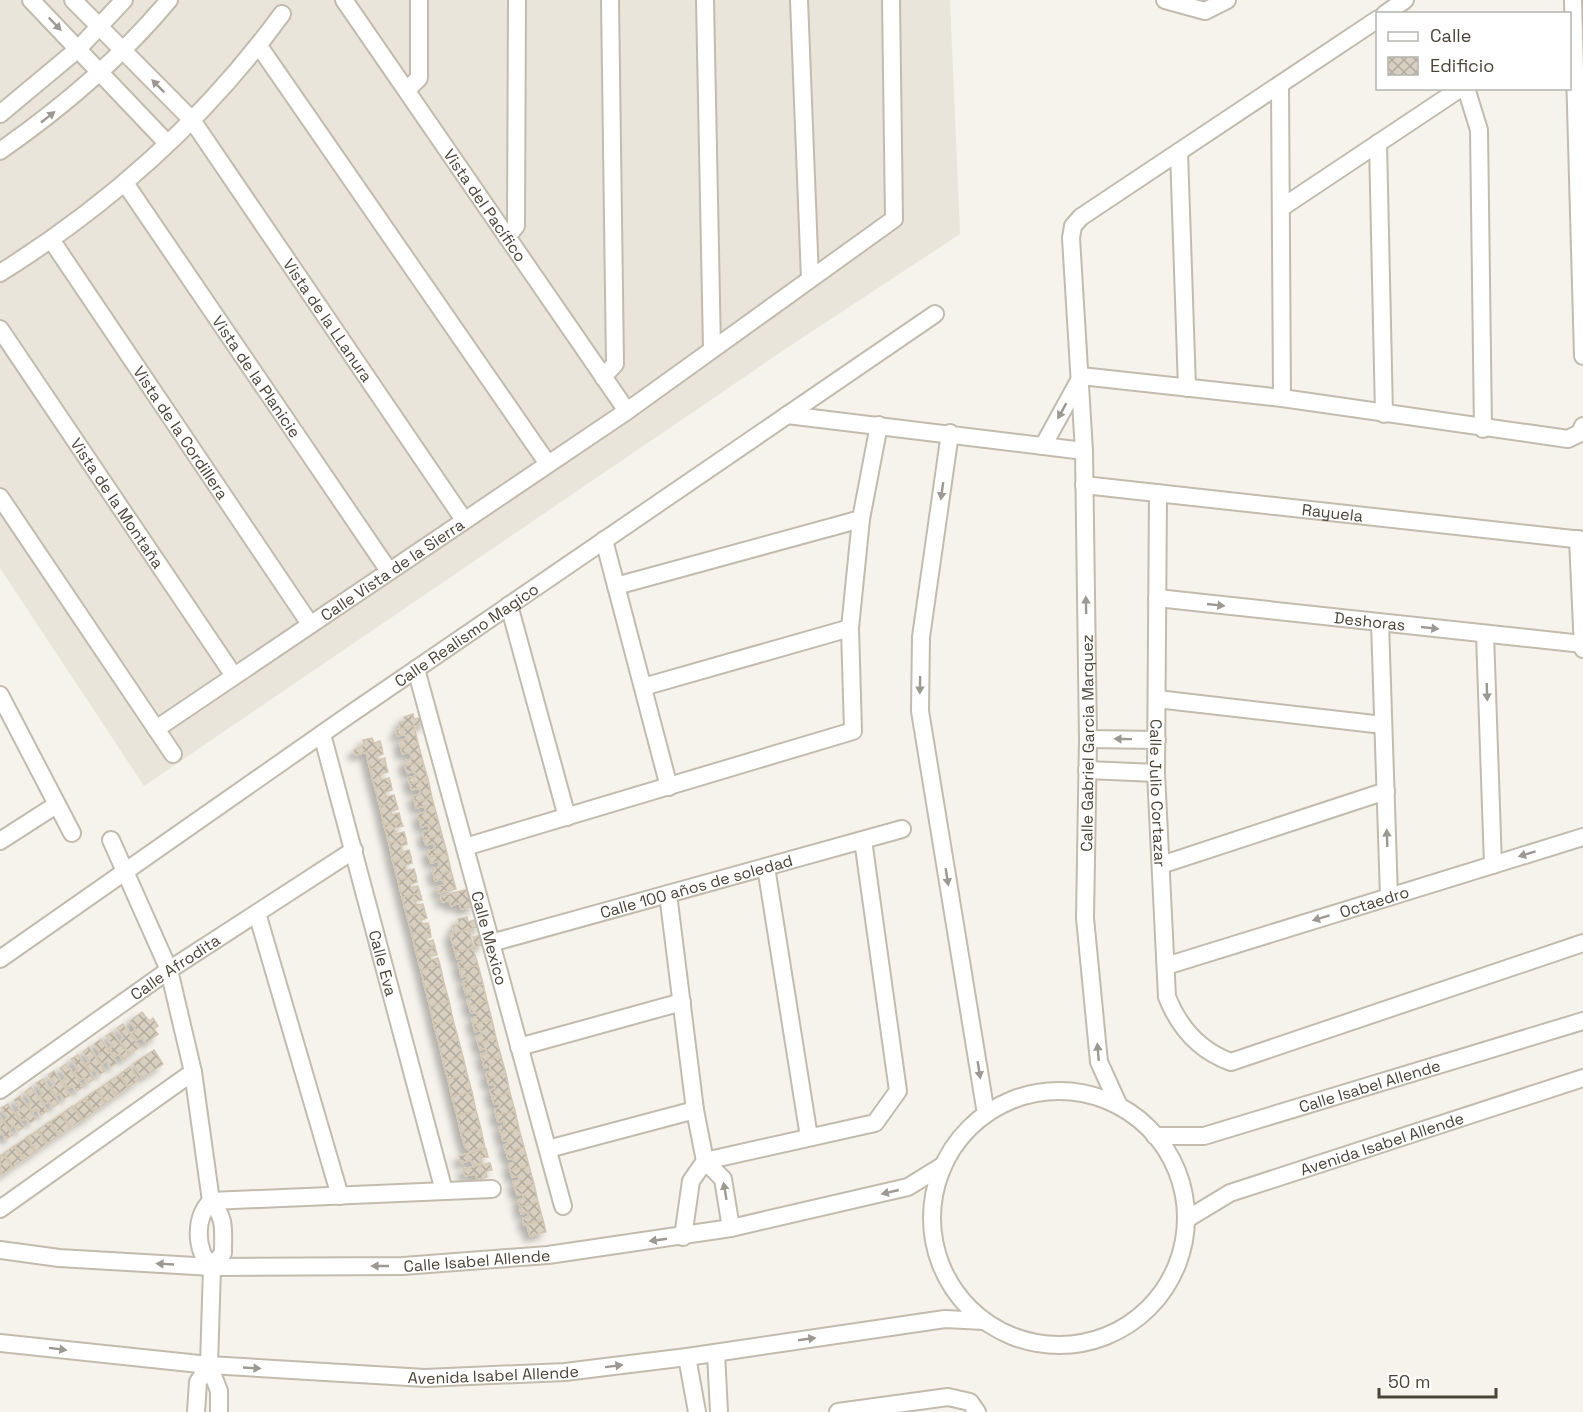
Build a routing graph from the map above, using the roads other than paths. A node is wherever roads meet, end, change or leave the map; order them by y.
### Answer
1 (31, 0) edge
2 (74, 0) edge
3 (124, 0) edge
4 (170, 0) edge
5 (344, 0) edge
6 (419, 0) edge
7 (517, 0) edge
8 (610, 0) edge
9 (705, 0) edge
10 (799, 0) edge
11 (891, 0) edge
12 (1165, 0) edge
13 (1227, 0) edge
14 (1405, 0) edge
15 (1573, 0) edge
16 (1388, 12) edge
17 (282, 14) dead end
18 (1376, 20) edge
19 (1572, 25) edge
20 (99, 27) junction
21 (259, 46) junction
22 (78, 49) junction
23 (123, 51) junction
24 (102, 71) junction
25 (1280, 85) junction
26 (407, 90) junction
27 (1458, 90) edge
28 (1467, 90) edge
29 (0, 114) edge
30 (192, 120) junction
31 (167, 143) junction
32 (1378, 143) junction
33 (0, 151) edge
34 (1179, 152) junction
35 (124, 183) junction
36 (1281, 208) junction
37 (507, 237) junction
38 (52, 241) junction
39 (0, 273) edge
40 (810, 279) junction
41 (935, 314) dead end
42 (0, 329) edge
43 (712, 349) junction
44 (1583, 356) edge
45 (1081, 376) junction
46 (603, 377) junction
47 (1187, 388) junction
48 (1282, 398) junction
49 (627, 411) junction
50 (1384, 414) junction
51 (787, 415) junction
52 (879, 425) junction
53 (1583, 426) edge
54 (1483, 429) junction
55 (950, 433) junction
56 (1043, 446) junction
57 (1083, 451) junction
58 (548, 464) junction
59 (1084, 485) junction
60 (1158, 493) junction
61 (0, 497) edge
62 (861, 519) junction
63 (464, 520) junction
64 (604, 540) junction
65 (1581, 540) edge
66 (388, 571) junction
67 (616, 586) junction
68 (1157, 598) junction
69 (509, 605) junction
70 (1380, 622) junction
71 (310, 624) junction
72 (850, 628) junction
73 (1485, 634) junction
74 (1583, 646) edge
75 (416, 669) junction
76 (234, 676) junction
77 (643, 687) junction
78 (0, 695) edge
79 (1157, 699) junction
80 (1383, 725) junction
81 (156, 729) junction
82 (322, 734) junction
83 (1088, 739) junction
84 (1157, 740) junction
85 (173, 754) dead end
86 (1088, 770) junction
87 (1156, 773) junction
88 (669, 787) junction
89 (1386, 791) junction
90 (56, 805) junction
91 (567, 817) junction
92 (902, 829) dead end
93 (72, 833) dead end
94 (1583, 837) edge
95 (111, 840) dead end
96 (863, 840) junction
97 (0, 841) edge
98 (465, 847) junction
99 (354, 850) junction
100 (1161, 865) junction
101 (1493, 865) junction
102 (766, 867) junction
103 (125, 872) junction
104 (668, 894) junction
105 (1389, 897) junction
106 (257, 913) junction
107 (491, 943) junction
108 (1583, 943) edge
109 (0, 959) edge
110 (1166, 966) junction
111 (169, 970) junction
112 (682, 1002) junction
113 (1583, 1021) edge
114 (519, 1047) junction
115 (193, 1072) junction
116 (1583, 1078) edge
117 (0, 1090) edge
118 (1119, 1106) junction
119 (695, 1110) junction
120 (986, 1114) junction
121 (1155, 1136) junction
122 (809, 1137) junction
123 (548, 1149) junction
124 (705, 1161) junction
125 (942, 1167) junction
126 (492, 1189) dead end
127 (444, 1191) junction
128 (340, 1196) junction
129 (211, 1201) junction
130 (563, 1206) dead end
131 (0, 1209) edge
132 (1187, 1220) junction
133 (731, 1228) junction
134 (683, 1237) junction
135 (0, 1250) edge
136 (212, 1267) junction
137 (984, 1322) junction
138 (0, 1343) edge
139 (716, 1353) junction
140 (687, 1357) junction
141 (209, 1365) junction
142 (868, 1410) edge
143 (196, 1412) edge
144 (219, 1412) edge
145 (697, 1412) edge
146 (719, 1412) edge
147 (838, 1412) edge
148 (977, 1412) edge

1 -> 22 street
2 - 20 street, Vista de la LLanura
3 - 20 street
4 - 23 street
5 - 26 street, Vista del Pacífico
6 - 26 street
7 - 37 street
8 - 46 street
9 - 43 street
10 - 40 street
11 - 40 street, Calle Vista de la Sierra
12 - 13 street
14 - 16 street
15 - 19 street
17 - 21 street
18 - 25 street
19 - 44 street
20 - 22 street
20 - 23 street, Vista de la LLanura
21 - 30 street
21 - 58 street
22 - 24 street
22 - 29 street
23 - 24 street
30 -> 23 street, Vista de la LLanura
24 - 31 street
33 -> 24 street
25 - 34 street
25 - 36 street
26 - 37 street, Vista del Pacífico
27 - 32 street
28 - 54 street
30 - 31 street
30 - 63 street, Vista de la LLanura
31 - 35 street
32 - 36 street
32 - 50 street
34 - 45 street, Calle Gabriel Garcia Marquez
34 - 47 street
35 - 38 street
35 - 66 street, Vista de la Planicie
36 - 48 street
37 - 46 street, Vista del Pacífico
38 - 39 street
38 - 71 street, Vista de la Cordillera
40 - 43 street, Calle Vista de la Sierra
41 - 51 street, Calle Realismo Magico
42 - 76 street, Vista de la Montaña
43 - 49 street, Calle Vista de la Sierra
45 - 47 street
45 -> 56 street
45 - 57 street, Calle Gabriel Garcia Marquez
46 - 49 street, Vista del Pacífico
47 - 48 street
48 - 50 street
49 - 58 street, Calle Vista de la Sierra
50 - 54 street
51 - 52 street
51 - 64 street, Calle Realismo Magico
52 - 55 street
52 - 62 street
53 - 54 street
55 - 56 street
55 -> 120 street
56 - 57 street
57 - 59 street, Calle Gabriel Garcia Marquez
58 - 63 street, Calle Vista de la Sierra
59 - 60 street, Rayuela
83 -> 59 street, Calle Gabriel Garcia Marquez
60 - 65 street, Rayuela
60 - 68 street, Calle Julio Cortazar
61 - 81 street
62 - 67 street
62 - 72 street
63 - 66 street, Calle Vista de la Sierra
64 - 67 street
64 - 69 street, Calle Realismo Magico
65 - 74 street
66 - 71 street, Calle Vista de la Sierra
67 - 77 street
68 -> 70 street, Deshoras
68 - 79 street, Calle Julio Cortazar
69 - 75 street, Calle Realismo Magico
69 - 91 street
70 -> 73 street, Deshoras
70 - 80 street
71 - 76 street, Calle Vista de la Sierra
72 - 77 street
72 - 88 street
73 - 74 street, Deshoras
73 -> 101 street
75 - 82 street, Calle Realismo Magico
75 - 98 street, Calle Mexico
76 - 81 street, Calle Vista de la Sierra
77 - 88 street
78 - 90 street
79 - 80 street
79 - 84 street, Calle Julio Cortazar
80 - 89 street
81 - 85 street
82 - 99 street, Calle Eva
82 - 103 street, Calle Realismo Magico
84 -> 83 street
83 - 86 street, Calle Gabriel Garcia Marquez
84 - 87 street, Calle Julio Cortazar
86 - 87 street
118 -> 86 street, Calle Gabriel Garcia Marquez
87 - 100 street, Calle Julio Cortazar
88 - 91 street
89 - 100 street
105 -> 89 street
90 - 93 street
90 - 97 street
91 - 98 street
92 - 96 street, Calle 100 años de soledad
94 -> 101 street, Octaedro
95 - 103 street
96 - 102 street, Calle 100 años de soledad
96 - 122 street
98 - 107 street, Calle Mexico
99 - 106 street, Calle Afrodita
99 - 127 street, Calle Eva
100 - 110 street, Calle Julio Cortazar
101 - 105 street, Octaedro
102 - 104 street, Calle 100 años de soledad
102 - 122 street
103 - 109 street, Calle Realismo Magico
103 - 111 street
104 - 107 street, Calle 100 años de soledad
104 - 112 street
105 -> 110 street, Octaedro
106 - 111 street, Calle Afrodita
106 - 128 street
107 - 114 street, Calle Mexico
108 - 110 street, Calle Julio Cortazar
111 - 115 street
111 - 117 street, Calle Afrodita
112 - 114 street
112 - 119 street
113 - 121 street, Calle Isabel Allende
114 - 123 street, Calle Mexico
115 - 129 street
115 - 131 street
116 - 132 street, Avenida Isabel Allende
118 - 120 street
118 - 121 street
119 - 123 street
119 - 124 street
120 - 125 street
121 - 132 street
122 - 124 street
123 - 130 street, Calle Mexico
133 -> 124 street
124 - 134 street
125 -> 133 street, Calle Isabel Allende
125 - 137 street
126 - 127 street
127 - 128 street
128 - 129 street
129 - 136 street
132 - 137 street
133 - 134 street, Calle Isabel Allende
134 -> 136 street, Calle Isabel Allende
136 -> 135 street, Calle Isabel Allende
136 - 141 street
139 -> 137 street, Avenida Isabel Allende
138 -> 141 street, Avenida Isabel Allende
139 - 140 street, Avenida Isabel Allende
139 - 146 street
141 -> 140 street, Avenida Isabel Allende
140 - 145 street
141 - 143 street
141 - 144 street
142 - 147 street
142 - 148 street

